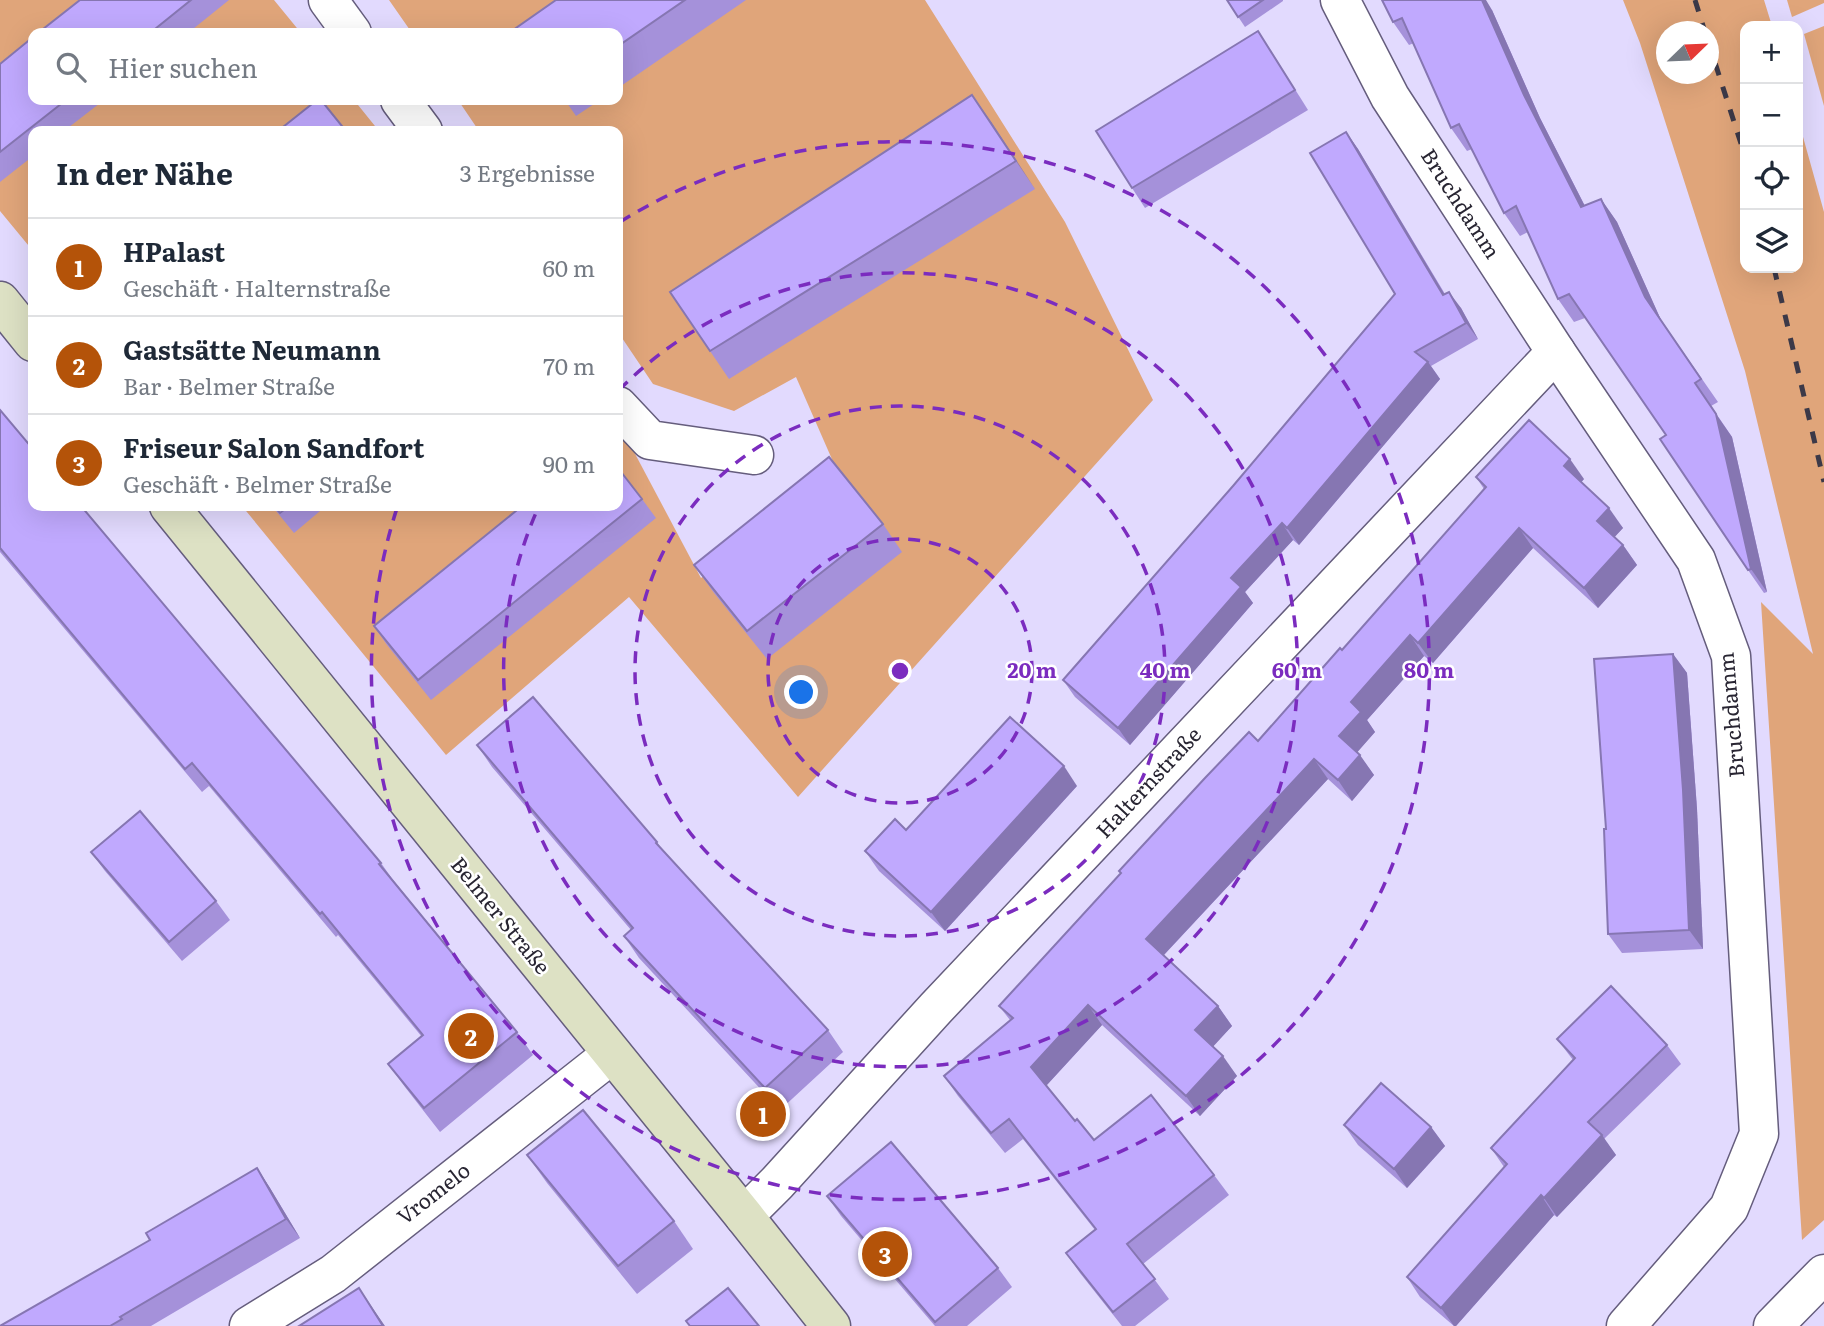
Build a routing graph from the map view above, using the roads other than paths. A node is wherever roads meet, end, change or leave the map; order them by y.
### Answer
1 (328, 0) edge
2 (1340, 0) edge
3 (348, 28) edge
4 (404, 105) edge
5 (419, 126) edge
6 (0, 301) edge
7 (28, 336) edge
8 (1556, 352) junction
9 (623, 412) edge
10 (754, 455) dead end
11 (173, 511) edge
12 (612, 1054) junction
13 (744, 1216) junction
14 (1824, 1274) edge
15 (249, 1326) edge
16 (831, 1326) edge
17 (1626, 1326) edge
18 (1773, 1326) edge

1 - 3 street
2 - 8 street, Bruchdamm
4 - 5 street
6 - 7 street
8 - 13 street, Halternstraße
8 - 17 street, Bruchdamm
9 - 10 street
11 - 12 street, Belmer Straße
12 - 13 street, Belmer Straße
12 - 15 street, Vromelo
13 - 16 street, Belmer Straße
14 - 18 street

